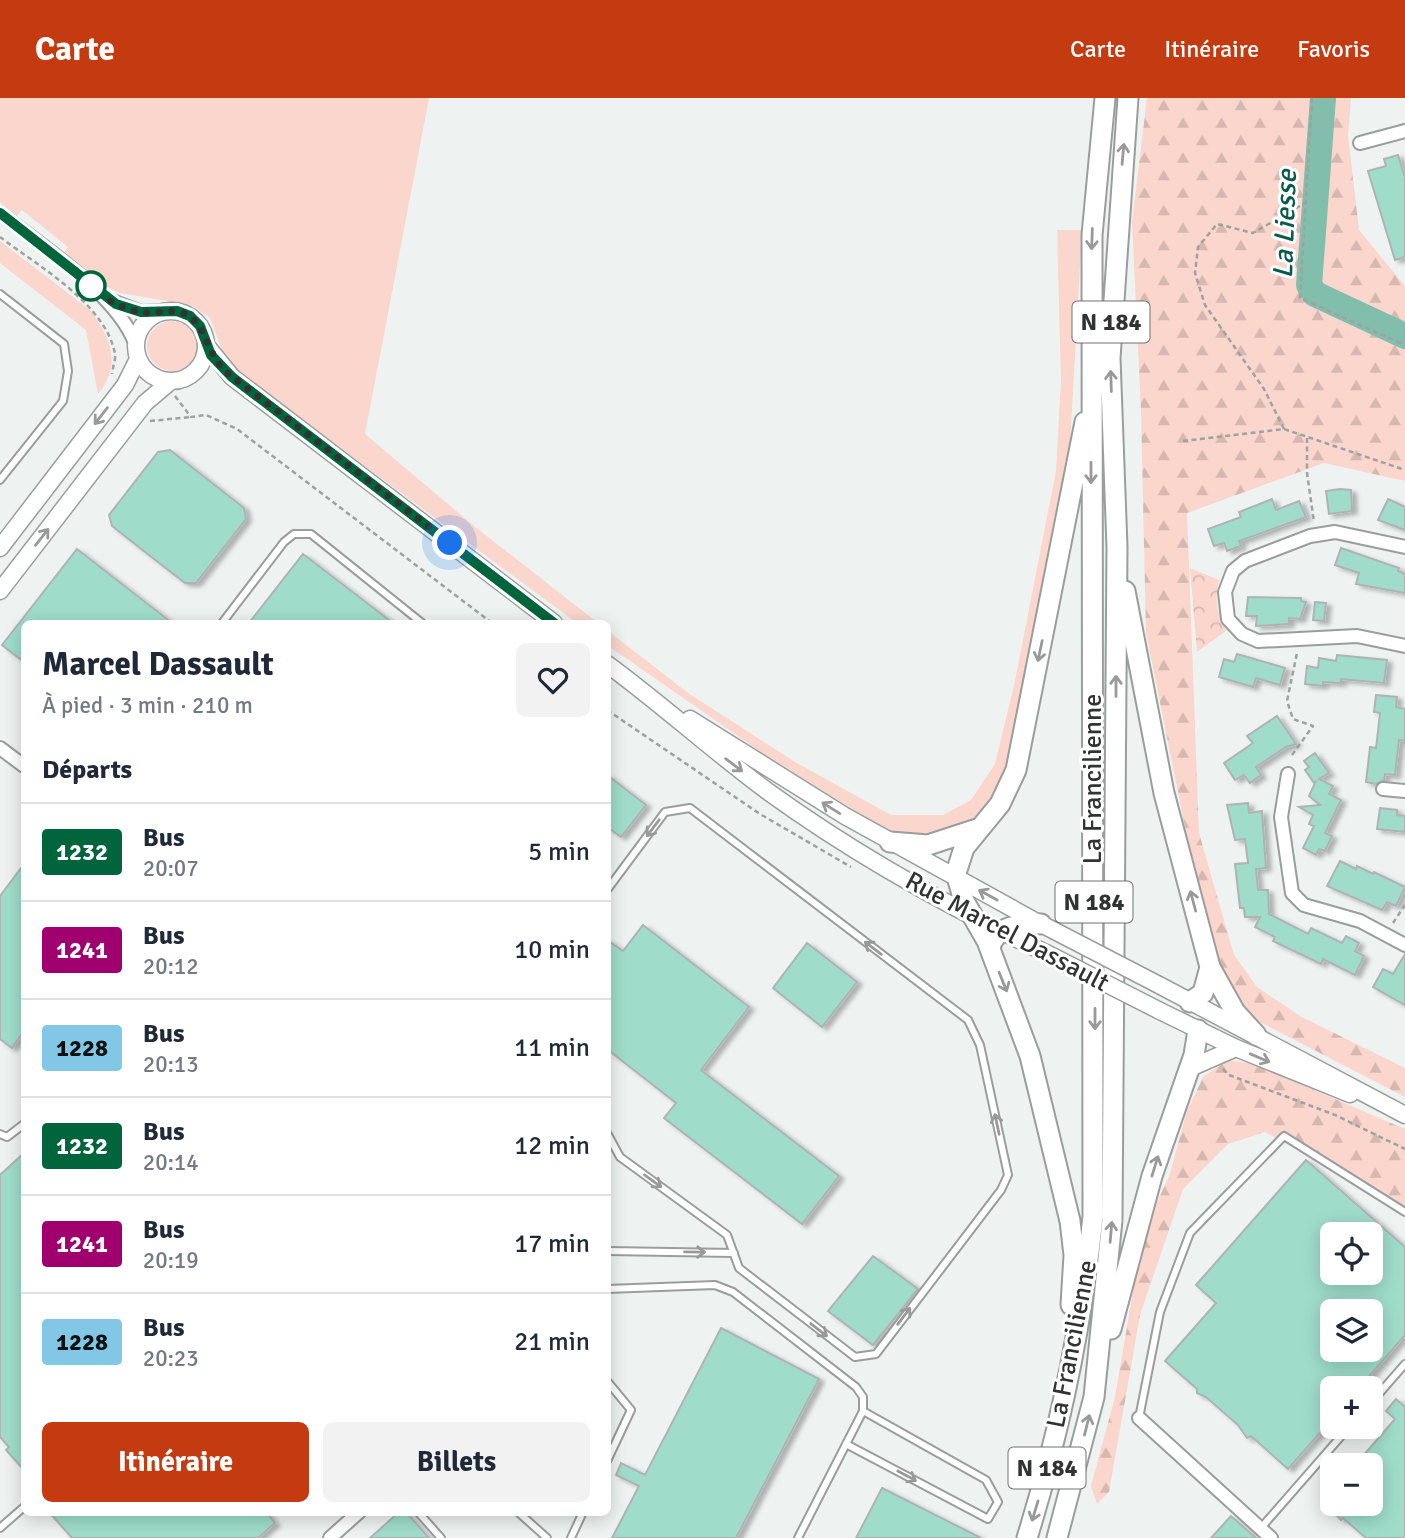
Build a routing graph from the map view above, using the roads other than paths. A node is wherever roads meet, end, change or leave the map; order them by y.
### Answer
1 (1105, 98) edge
2 (1128, 98) edge
3 (1405, 131) edge
4 (1360, 143) dead end
5 (0, 213) edge
6 (0, 295) edge
7 (105, 298) junction
8 (163, 311) junction
9 (206, 345) junction
10 (136, 351) junction
11 (190, 375) junction
12 (232, 377) junction
13 (172, 388) junction
14 (1091, 405) junction
15 (0, 480) edge
16 (1117, 547) junction
17 (1405, 547) edge
18 (0, 548) edge
19 (0, 591) edge
20 (224, 620) edge
21 (418, 620) edge
22 (550, 620) edge
23 (1405, 646) edge
24 (611, 667) edge
25 (643, 691) junction
26 (0, 748) edge
27 (21, 764) edge
28 (1288, 774) dead end
29 (1383, 789) dead end
30 (1405, 791) edge
31 (978, 829) junction
32 (890, 842) junction
33 (956, 877) junction
34 (611, 885) edge
35 (976, 919) junction
36 (1044, 926) junction
37 (1001, 932) junction
38 (1405, 945) edge
39 (990, 948) junction
40 (1210, 967) junction
41 (1190, 1002) junction
42 (1198, 1030) junction
43 (1256, 1035) junction
44 (1236, 1048) junction
45 (1190, 1068) junction
46 (1405, 1115) edge
47 (21, 1126) edge
48 (0, 1134) edge
49 (611, 1140) edge
50 (1405, 1212) edge
51 (611, 1251) edge
52 (734, 1252) junction
53 (611, 1289) edge
54 (1405, 1364) edge
55 (611, 1386) edge
56 (1383, 1389) edge
57 (1064, 1397) junction
58 (1094, 1397) junction
59 (863, 1411) junction
60 (1139, 1418) joint
61 (1339, 1439) edge
62 (846, 1444) junction
63 (611, 1452) edge
64 (21, 1510) edge
65 (355, 1516) edge
66 (422, 1516) edge
67 (522, 1516) edge
68 (581, 1516) edge
69 (0, 1528) edge
70 (1260, 1529) junction
71 (330, 1538) edge
72 (441, 1538) edge
73 (547, 1538) edge
74 (570, 1538) edge
75 (798, 1538) edge
76 (1027, 1538) edge
77 (1057, 1538) edge
78 (1270, 1538) edge

1 -> 14 highway, La Francilienne / N 184
16 -> 2 highway, La Francilienne / N 184
3 - 4 street
5 - 7 street
6 - 15 lane
7 - 8 street
7 - 10 street
8 - 9 street
8 - 10 street
9 - 11 street
9 - 12 street
10 - 13 street
10 -> 18 street
11 - 12 street
11 - 13 street
12 - 22 street
19 -> 13 street
14 -> 31 highway
14 -> 57 highway, La Francilienne / N 184
40 -> 16 highway
58 -> 16 highway, La Francilienne / N 184
17 - 23 street
20 - 21 lane
24 - 25 street, Rue Marcel Dassault
32 -> 25 street, Rue Marcel Dassault
25 -> 35 street, Rue Marcel Dassault
26 - 27 street
28 - 38 street
29 - 30 street
31 - 32 highway
31 - 33 highway
32 - 33 street, Rue Marcel Dassault
33 - 35 highway
36 -> 33 street, Rue Marcel Dassault
52 -> 34 lane
35 - 37 street, Rue Marcel Dassault
35 - 39 highway
36 - 37 highway
36 - 41 street, Rue Marcel Dassault, bridge
37 - 39 highway
37 - 42 street, Rue Marcel Dassault, bridge
39 -> 57 highway
40 - 41 highway
40 - 43 highway
41 - 42 street
41 - 43 street, Rue Marcel Dassault
42 - 44 street, Rue Marcel Dassault
42 - 45 highway
43 - 46 street, Rue Marcel Dassault
44 - 45 street
44 -> 46 street, Rue Marcel Dassault
58 -> 45 highway
47 - 48 lane
49 -> 52 lane
50 - 60 lane
51 -> 52 lane
53 - 59 lane
54 - 56 lane
55 - 63 lane
57 -> 76 highway, La Francilienne / N 184
77 -> 58 highway, La Francilienne / N 184
59 - 62 lane
62 -> 59 lane
60 - 70 street
61 - 70 lane
62 - 75 lane
64 - 69 lane
65 - 71 street
66 - 72 lane
67 - 73 lane
68 - 74 lane
70 - 78 street

